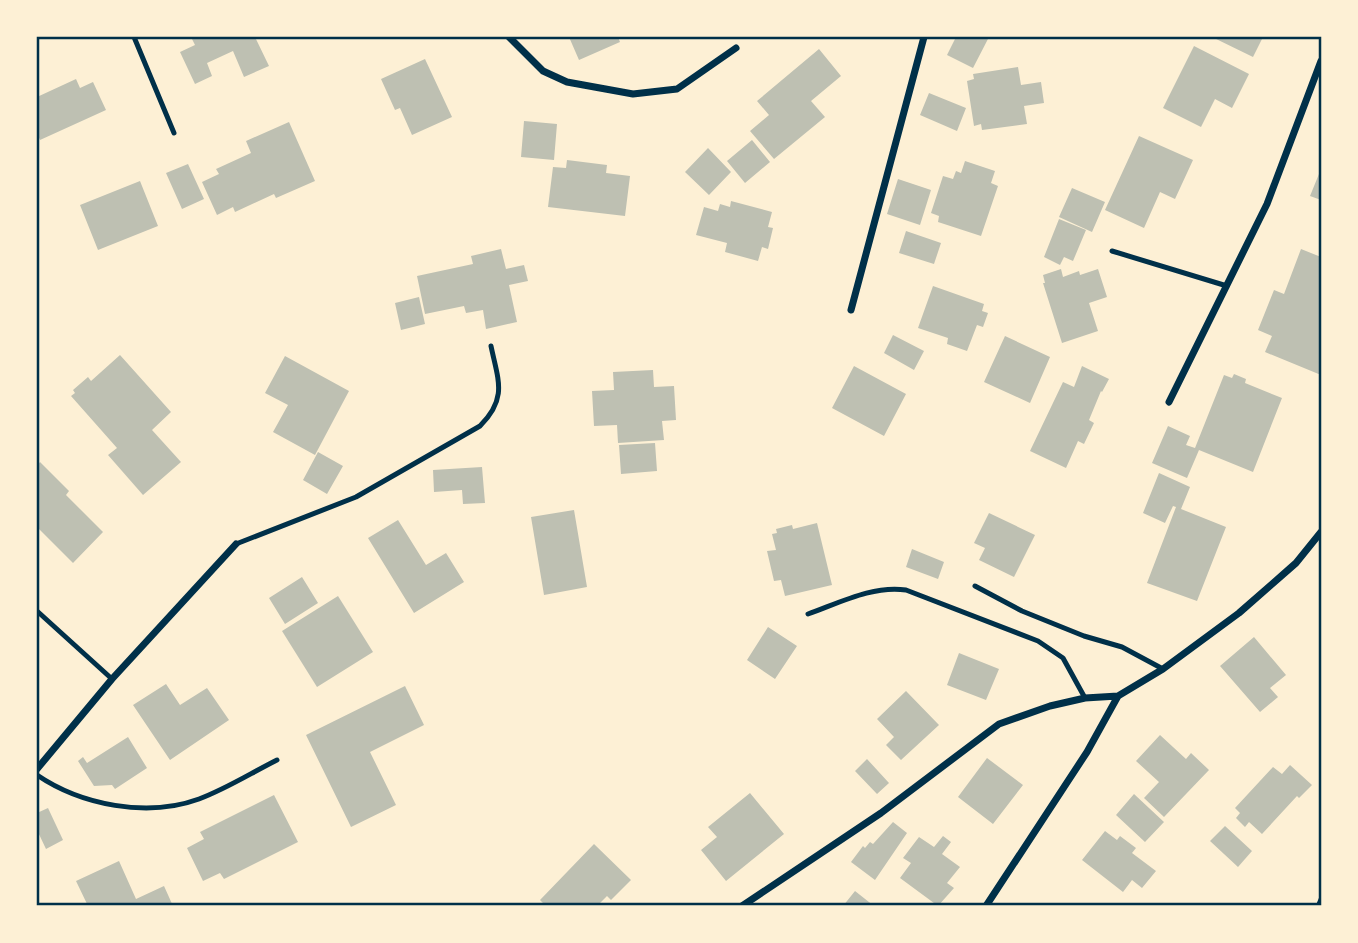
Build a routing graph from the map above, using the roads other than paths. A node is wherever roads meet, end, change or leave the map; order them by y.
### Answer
1 (134, 37) edge
2 (509, 37) edge
3 (924, 37) edge
4 (736, 48) dead end
5 (1321, 61) edge
6 (174, 133) dead end
7 (1112, 251) dead end
8 (1227, 286) junction
9 (851, 310) dead end
10 (491, 346) dead end
11 (1168, 402) dead end
12 (1321, 532) edge
13 (236, 544) joint
14 (975, 586) dead end
15 (37, 611) edge
16 (808, 614) dead end
17 (1163, 669) junction
18 (112, 679) junction
19 (1118, 696) junction
20 (1085, 698) junction
21 (277, 760) dead end
22 (37, 769) edge
23 (37, 775) edge
24 (742, 906) edge
25 (986, 906) edge

1 - 6 lane
2 - 4 street
3 - 9 street
5 - 8 street
7 - 8 lane
8 - 11 street
10 - 13 lane
12 - 17 street
13 - 18 street
14 - 17 lane
15 - 18 lane
16 - 20 lane
17 - 19 street
18 - 22 street
19 - 20 street
19 - 25 street
20 - 24 street
21 - 23 lane

